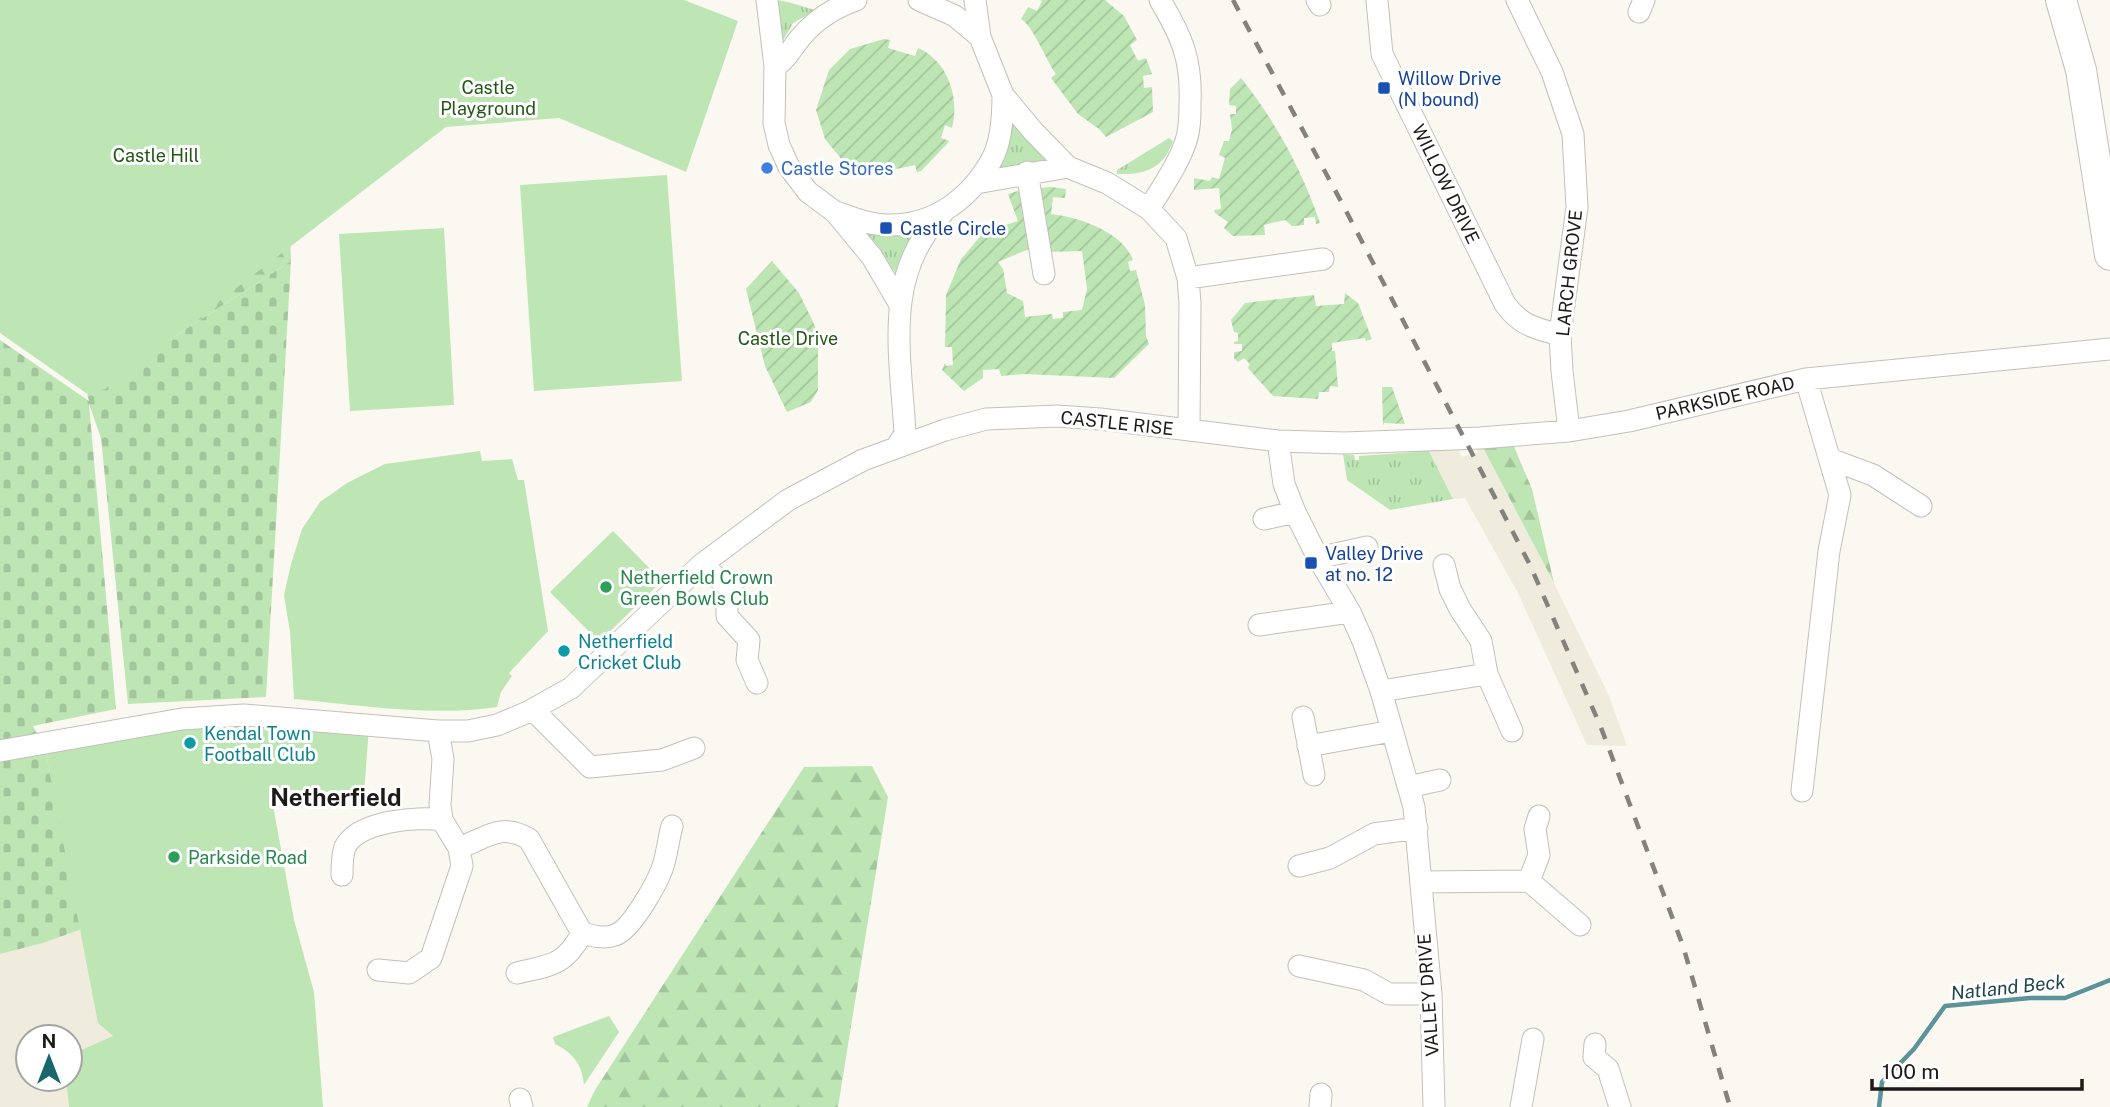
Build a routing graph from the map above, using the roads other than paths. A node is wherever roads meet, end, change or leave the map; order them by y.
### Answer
1 (766, 0) edge
2 (812, 0) edge
3 (856, 0) edge
4 (919, 0) edge
5 (975, 0) edge
6 (1160, 0) edge
7 (1377, 0) edge
8 (1517, 0) edge
9 (2061, 0) edge
10 (835, 8) junction
11 (980, 37) junction
12 (775, 66) junction
13 (1003, 95) junction
14 (1068, 167) junction
15 (1027, 173) junction
16 (976, 183) junction
17 (1149, 209) junction
18 (835, 212) junction
19 (943, 213) junction
20 (2110, 255) edge
21 (1323, 259) dead end
22 (1044, 274) dead end
23 (1188, 278) junction
24 (899, 303) junction
25 (1560, 335) junction
26 (2110, 349) edge
27 (1806, 379) junction
28 (1189, 430) junction
29 (1569, 431) junction
30 (1278, 442) junction
31 (1340, 443) joint
32 (897, 446) junction
33 (1830, 459) junction
34 (1921, 506) dead end
35 (1295, 512) junction
36 (1264, 519) dead end
37 (1367, 547) dead end
38 (1318, 558) junction
39 (701, 565) junction
40 (1444, 565) dead end
41 (1350, 612) junction
42 (1259, 625) dead end
43 (1487, 674) junction
44 (757, 682) dead end
45 (1381, 691) junction
46 (533, 709) junction
47 (1303, 717) dead end
48 (438, 731) junction
49 (1392, 731) junction
50 (1512, 731) dead end
51 (1308, 746) junction
52 (694, 748) dead end
53 (0, 751) edge
54 (1314, 775) dead end
55 (1440, 780) dead end
56 (1408, 787) junction
57 (1802, 791) dead end
58 (1539, 816) dead end
59 (442, 820) junction
60 (671, 826) dead end
61 (1417, 828) junction
62 (459, 848) junction
63 (1298, 866) dead end
64 (342, 875) dead end
65 (1528, 881) junction
66 (1421, 882) junction
67 (1580, 925) dead end
68 (583, 933) junction
69 (1298, 966) dead end
70 (378, 970) dead end
71 (516, 973) dead end
72 (1431, 994) junction
73 (1533, 1039) dead end
74 (1595, 1044) dead end
75 (1437, 1107) edge
76 (1521, 1107) edge
77 (1620, 1107) edge

1 - 12 street
2 - 10 street
3 - 10 street
4 - 11 street
5 - 11 street
6 - 17 street
7 - 25 street, WILLOW DRIVE
8 - 25 street, LARCH GROVE
9 - 20 highway
10 - 12 street
11 - 13 street
12 - 18 street
13 - 14 street
13 - 16 street
14 - 15 street
14 - 17 street
15 - 16 street
15 - 22 street
16 - 19 street
17 - 23 street
18 - 19 street
18 - 24 street
19 - 24 street
21 - 23 street
23 - 28 street
24 - 32 street
25 - 29 street, LARCH GROVE
26 - 27 street, PARKSIDE ROAD
27 - 29 street, PARKSIDE ROAD
27 - 33 street
28 - 30 street, CASTLE RISE
28 - 32 street, CASTLE RISE
29 - 31 street, PARKSIDE ROAD
30 - 31 street, CASTLE RISE
30 - 35 street, VALLEY DRIVE
32 - 39 street
33 - 34 street
33 - 57 street
35 - 36 street
35 - 38 street, VALLEY DRIVE
37 - 38 street
38 - 41 street, VALLEY DRIVE
39 - 44 street
39 - 46 street
40 - 43 street
41 - 42 street
41 - 45 street, VALLEY DRIVE
43 - 45 street
43 - 50 street
45 - 49 street, VALLEY DRIVE
46 - 48 street
46 - 52 street
47 - 51 street
48 - 53 street
48 - 59 street
49 - 51 street
49 - 56 street, VALLEY DRIVE
51 - 54 street
55 - 56 street
56 - 61 street, VALLEY DRIVE
58 - 65 street
59 - 62 street
59 - 64 street
60 - 68 street
61 - 63 street
61 - 66 street, VALLEY DRIVE
62 - 68 street
62 - 70 street
65 - 66 street
65 - 67 street
66 - 72 street, VALLEY DRIVE
68 - 71 street
69 - 72 street
72 - 75 street, VALLEY DRIVE
73 - 76 street
74 - 77 street

